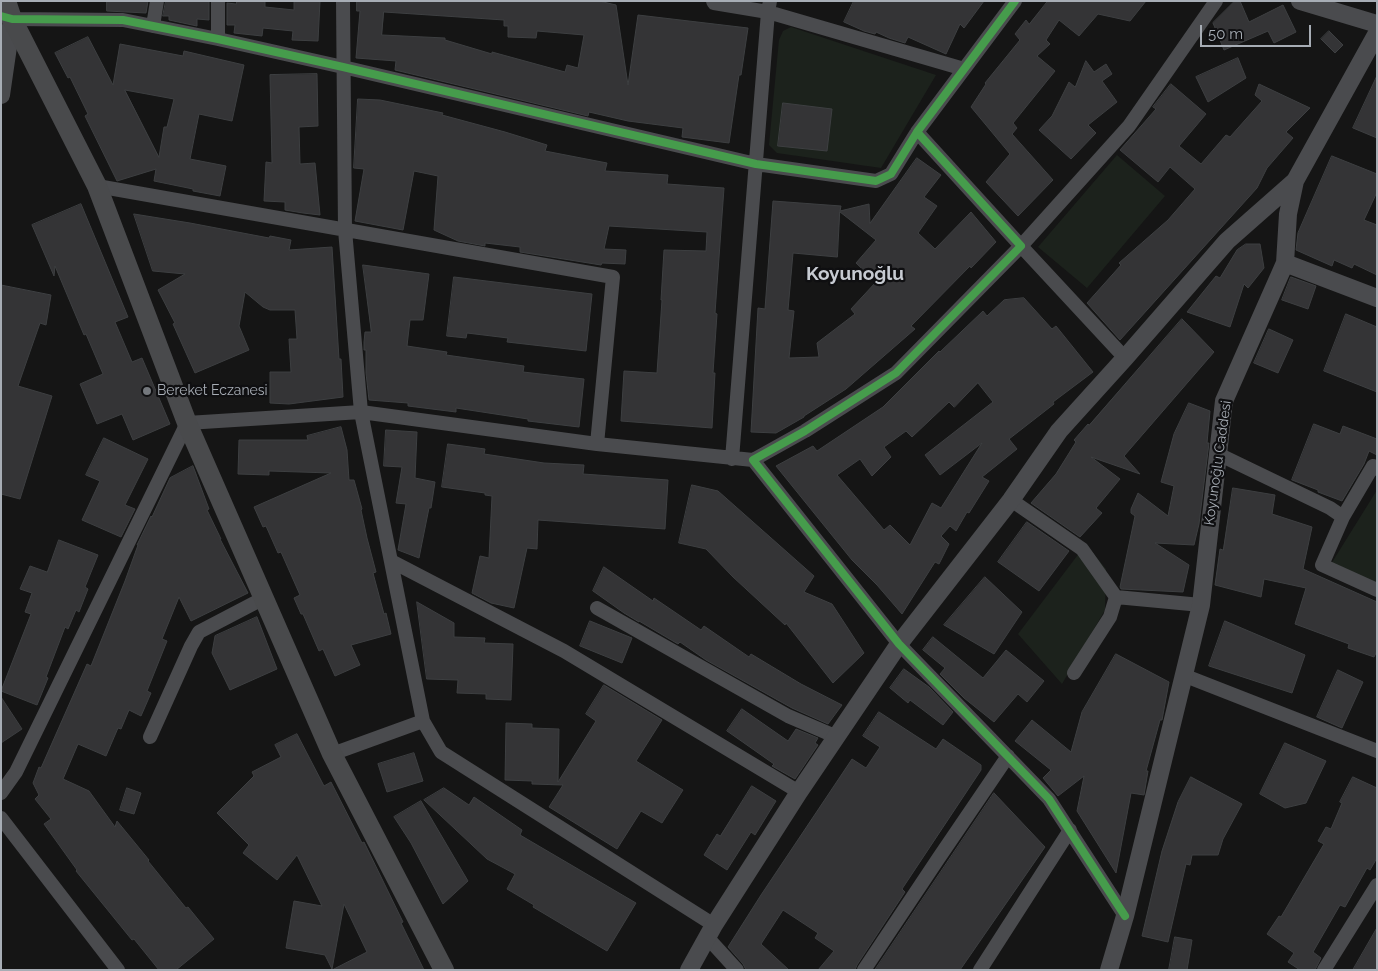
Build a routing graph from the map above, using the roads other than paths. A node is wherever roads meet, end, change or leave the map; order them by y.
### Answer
1 (157, 1) edge
2 (218, 1) edge
3 (343, 1) edge
4 (1015, 1) edge
5 (1216, 1) edge
6 (1300, 1) edge
7 (709, 2) edge
8 (769, 7) edge
9 (6, 12) edge
10 (1377, 24) edge
11 (153, 26) junction
12 (1377, 33) edge
13 (218, 39) junction
14 (343, 67) junction
15 (964, 69) junction
16 (1, 95) edge
17 (917, 132) junction
18 (756, 164) junction
19 (1295, 181) junction
20 (96, 186) junction
21 (345, 230) junction
22 (1021, 246) junction
23 (1285, 263) junction
24 (1377, 298) edge
25 (1125, 358) junction
26 (361, 412) junction
27 (187, 423) junction
28 (596, 444) junction
29 (1218, 454) junction
30 (732, 459) junction
31 (753, 460) junction
32 (1377, 469) edge
33 (1011, 500) junction
34 (1343, 517) junction
35 (391, 561) junction
36 (1377, 590) edge
37 (1116, 597) junction
38 (264, 598) junction
39 (1201, 605) junction
40 (596, 608) dead end
41 (899, 644) junction
42 (1074, 673) dead end
43 (1183, 675) junction
44 (423, 721) junction
45 (837, 736) junction
46 (150, 737) dead end
47 (1377, 751) edge
48 (332, 754) junction
49 (1008, 756) junction
50 (799, 792) junction
51 (1, 793) edge
52 (1, 818) edge
53 (1070, 830) junction
54 (1377, 885) edge
55 (1125, 916) junction
56 (711, 931) junction
57 (118, 970) edge
58 (444, 970) edge
59 (689, 970) edge
60 (737, 970) edge
61 (864, 970) edge
62 (980, 970) edge
63 (1109, 970) edge
64 (1324, 970) edge

1 - 11 street
2 - 13 street
3 - 14 street
4 - 15 street
5 - 22 street
6 - 10 street
7 - 8 street
8 - 15 street
8 - 18 street
9 - 11 street
9 - 16 street
9 - 20 main road
11 - 13 street
12 - 19 street, Koyunoğlu Caddesi
13 - 14 street
14 - 18 street
14 - 21 street
15 - 17 street
17 - 18 street
17 - 22 street
18 - 30 street
19 - 23 street, Koyunoğlu Caddesi
19 - 25 street
20 - 21 street
20 - 27 main road
21 - 26 street
21 - 28 street
22 - 25 street
22 - 31 street
23 - 24 street
23 - 29 street, Koyunoğlu Caddesi
25 - 33 street
26 - 27 street
26 - 28 street
26 - 35 street
27 - 38 main road
27 - 51 street
28 - 30 street
29 - 34 street
29 - 39 street, Koyunoğlu Caddesi
30 - 31 street
31 - 41 street
32 - 34 street
33 - 37 street
33 - 41 street
34 - 36 street
35 - 44 street
35 - 50 street
37 - 39 street
37 - 42 street
38 - 46 street
38 - 48 main road
39 - 43 street, Koyunoğlu Caddesi
40 - 45 street
41 - 45 street
41 - 49 street
43 - 47 street
43 - 55 street, Koyunoğlu Caddesi
44 - 48 street
44 - 56 street
45 - 50 street
48 - 58 main road
49 - 53 street
49 - 61 street
50 - 56 street
52 - 57 street
53 - 55 street
53 - 62 street
54 - 64 street
55 - 63 street, Koyunoğlu Caddesi
56 - 59 street
56 - 60 street

